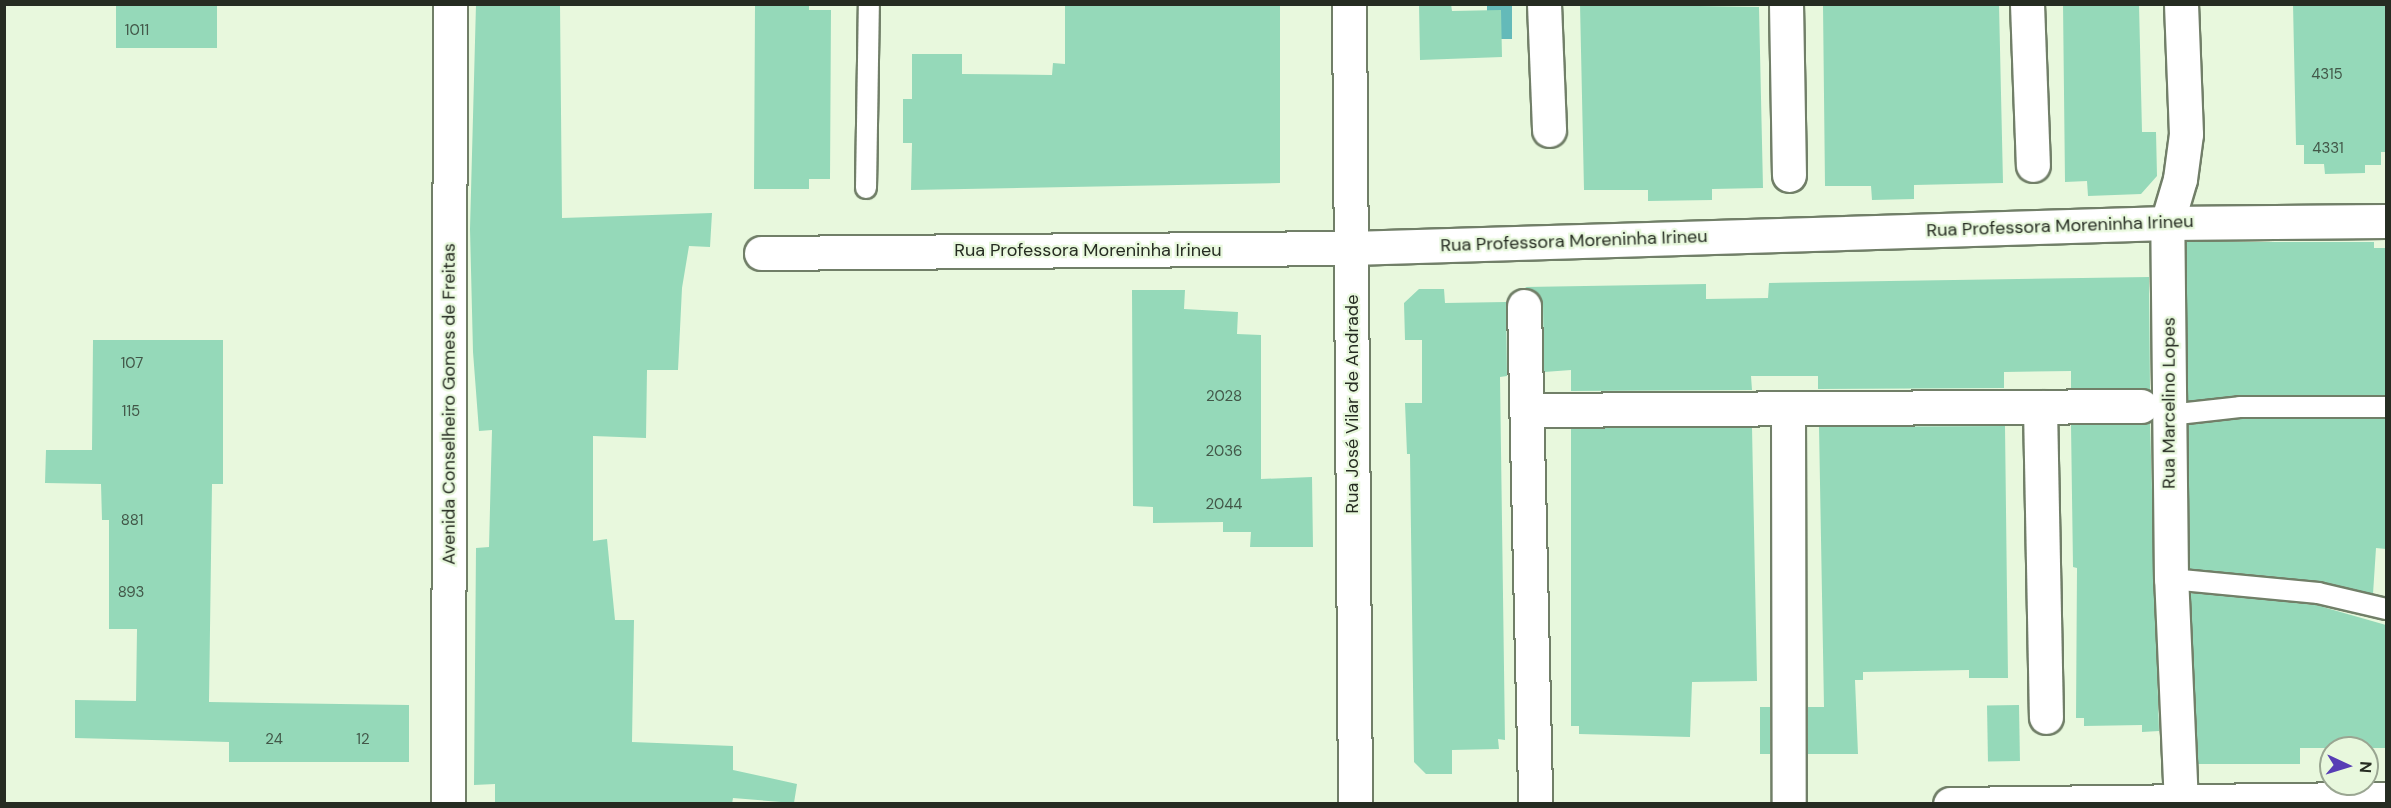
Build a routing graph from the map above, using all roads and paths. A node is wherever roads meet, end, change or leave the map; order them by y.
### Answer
1 (450, 4) edge
2 (869, 4) edge
3 (1349, 4) edge
4 (1544, 4) edge
5 (1786, 4) edge
6 (2027, 4) edge
7 (2181, 4) edge
8 (1550, 130) dead end
9 (2033, 165) dead end
10 (1789, 175) dead end
11 (866, 188) dead end
12 (2386, 221) edge
13 (2167, 223) junction
14 (1351, 248) junction
15 (761, 253) dead end
16 (1524, 306) dead end
17 (2040, 407) junction
18 (2386, 407) edge
19 (1788, 409) junction
20 (1527, 410) junction
21 (2155, 411) junction
22 (2170, 579) junction
23 (2386, 609) edge
24 (2046, 717) dead end
25 (2386, 800) edge
26 (2181, 802) edge
27 (448, 804) edge
28 (1355, 804) edge
29 (1535, 804) edge
30 (1789, 804) edge
31 (1950, 804) edge

1 - 27 street, Avenida Conselheiro Gomes de Freitas
2 - 11 lane
3 - 14 street, Rua José Vilar de Andrade
4 - 8 street
5 - 10 street
6 - 9 street
7 - 13 street, Rua Marcelino Lopes
12 - 13 street, Rua Professora Moreninha Irineu
13 - 14 street, Rua Professora Moreninha Irineu
13 - 21 street, Rua Marcelino Lopes
14 - 15 street, Rua Professora Moreninha Irineu
14 - 28 street, Rua José Vilar de Andrade
16 - 20 street
17 - 19 street
17 - 21 street
17 - 24 street
18 - 21 lane
19 - 20 street
19 - 30 street
20 - 29 street
21 - 22 street, Rua Marcelino Lopes
22 - 23 lane
22 - 26 street, Rua Marcelino Lopes
25 - 26 street
26 - 31 street

